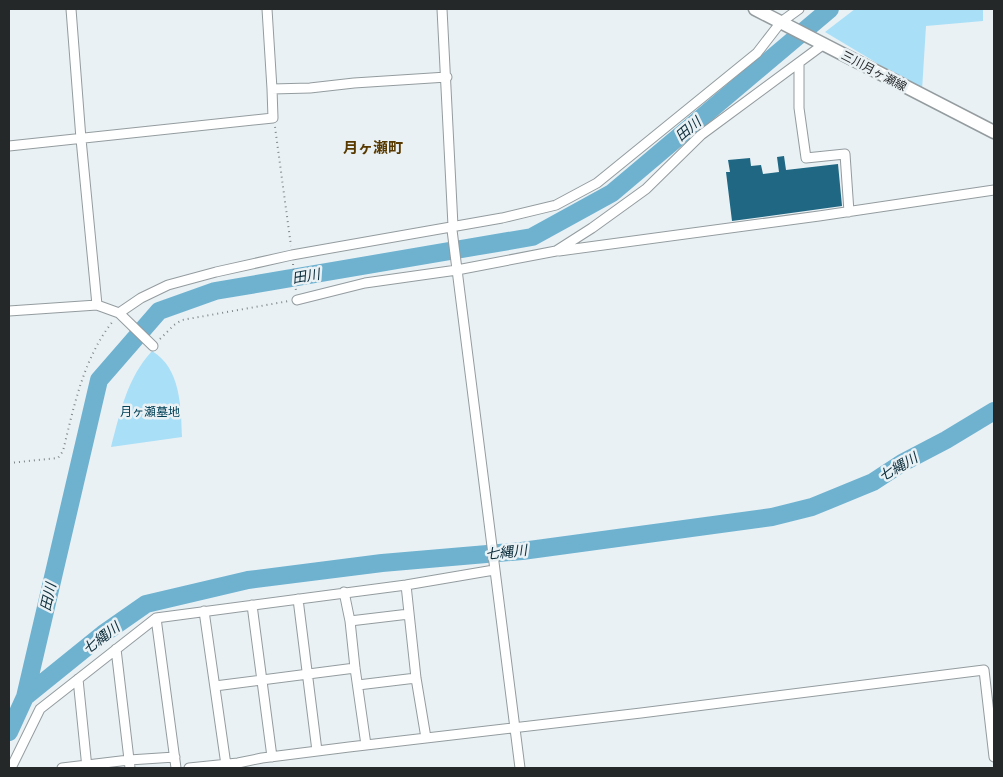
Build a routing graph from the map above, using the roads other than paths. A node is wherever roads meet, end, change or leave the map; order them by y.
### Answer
1 (71, 9) edge
2 (267, 9) edge
3 (442, 9) edge
4 (755, 9) edge
5 (799, 9) edge
6 (786, 24) junction
7 (821, 42) junction
8 (799, 63) junction
9 (446, 77) junction
10 (272, 88) junction
11 (994, 132) edge
12 (81, 139) junction
13 (9, 146) edge
14 (994, 190) edge
15 (848, 212) junction
16 (452, 228) junction
17 (556, 251) junction
18 (456, 268) junction
19 (297, 298) road end
20 (97, 305) junction
21 (9, 311) edge
22 (120, 314) junction
23 (152, 345) road end
24 (494, 569) junction
25 (406, 586) junction
26 (344, 592) junction
27 (298, 599) junction
28 (252, 605) junction
29 (204, 611) junction
30 (408, 614) junction
31 (156, 618) junction
32 (350, 620) junction
33 (116, 650) junction
34 (354, 668) junction
35 (308, 675) junction
36 (416, 678) junction
37 (78, 679) junction
38 (262, 680) junction
39 (358, 685) junction
40 (216, 686) junction
41 (515, 728) junction
42 (426, 738) junction
43 (366, 745) junction
44 (317, 751) junction
45 (175, 757) junction
46 (272, 757) junction
47 (994, 757) edge
48 (129, 764) edge
49 (226, 765) junction
50 (87, 766) edge
51 (11, 768) edge
52 (62, 768) edge
53 (176, 768) edge
54 (189, 768) edge
55 (520, 768) edge

1 - 12 street
2 - 10 street
3 - 9 street
4 - 6 main road, 三川月ヶ瀬線
5 - 6 street
6 - 7 main road, 三川月ヶ瀬線
6 - 16 street
7 - 8 street
7 - 11 main road, 三川月ヶ瀬線
8 - 15 street
8 - 17 street
9 - 10 street
9 - 16 street
10 - 12 street
12 - 13 street
12 - 20 street
14 - 15 street
15 - 17 street
16 - 18 street
16 - 22 street
17 - 18 street
18 - 19 street
18 - 24 street
20 - 21 street
20 - 22 street
22 - 23 street
24 - 25 street
24 - 41 street
25 - 26 street
25 - 30 street
26 - 27 street
26 - 32 street
27 - 28 street
27 - 35 street
28 - 29 street
28 - 38 street
29 - 31 street
29 - 40 street
30 - 32 street
30 - 36 street
31 - 33 street
31 - 45 street
32 - 34 street
33 - 37 street
33 - 48 street
34 - 35 street
34 - 39 street
35 - 38 street
35 - 44 street
36 - 39 street
36 - 42 street
37 - 50 street
37 - 51 street
38 - 40 street
38 - 46 street
39 - 43 street
40 - 49 street
41 - 42 street
41 - 47 street
41 - 55 street
42 - 43 street
43 - 44 street
44 - 46 street
45 - 48 street
45 - 53 street
46 - 49 street
48 - 50 street
49 - 54 street
50 - 52 street

